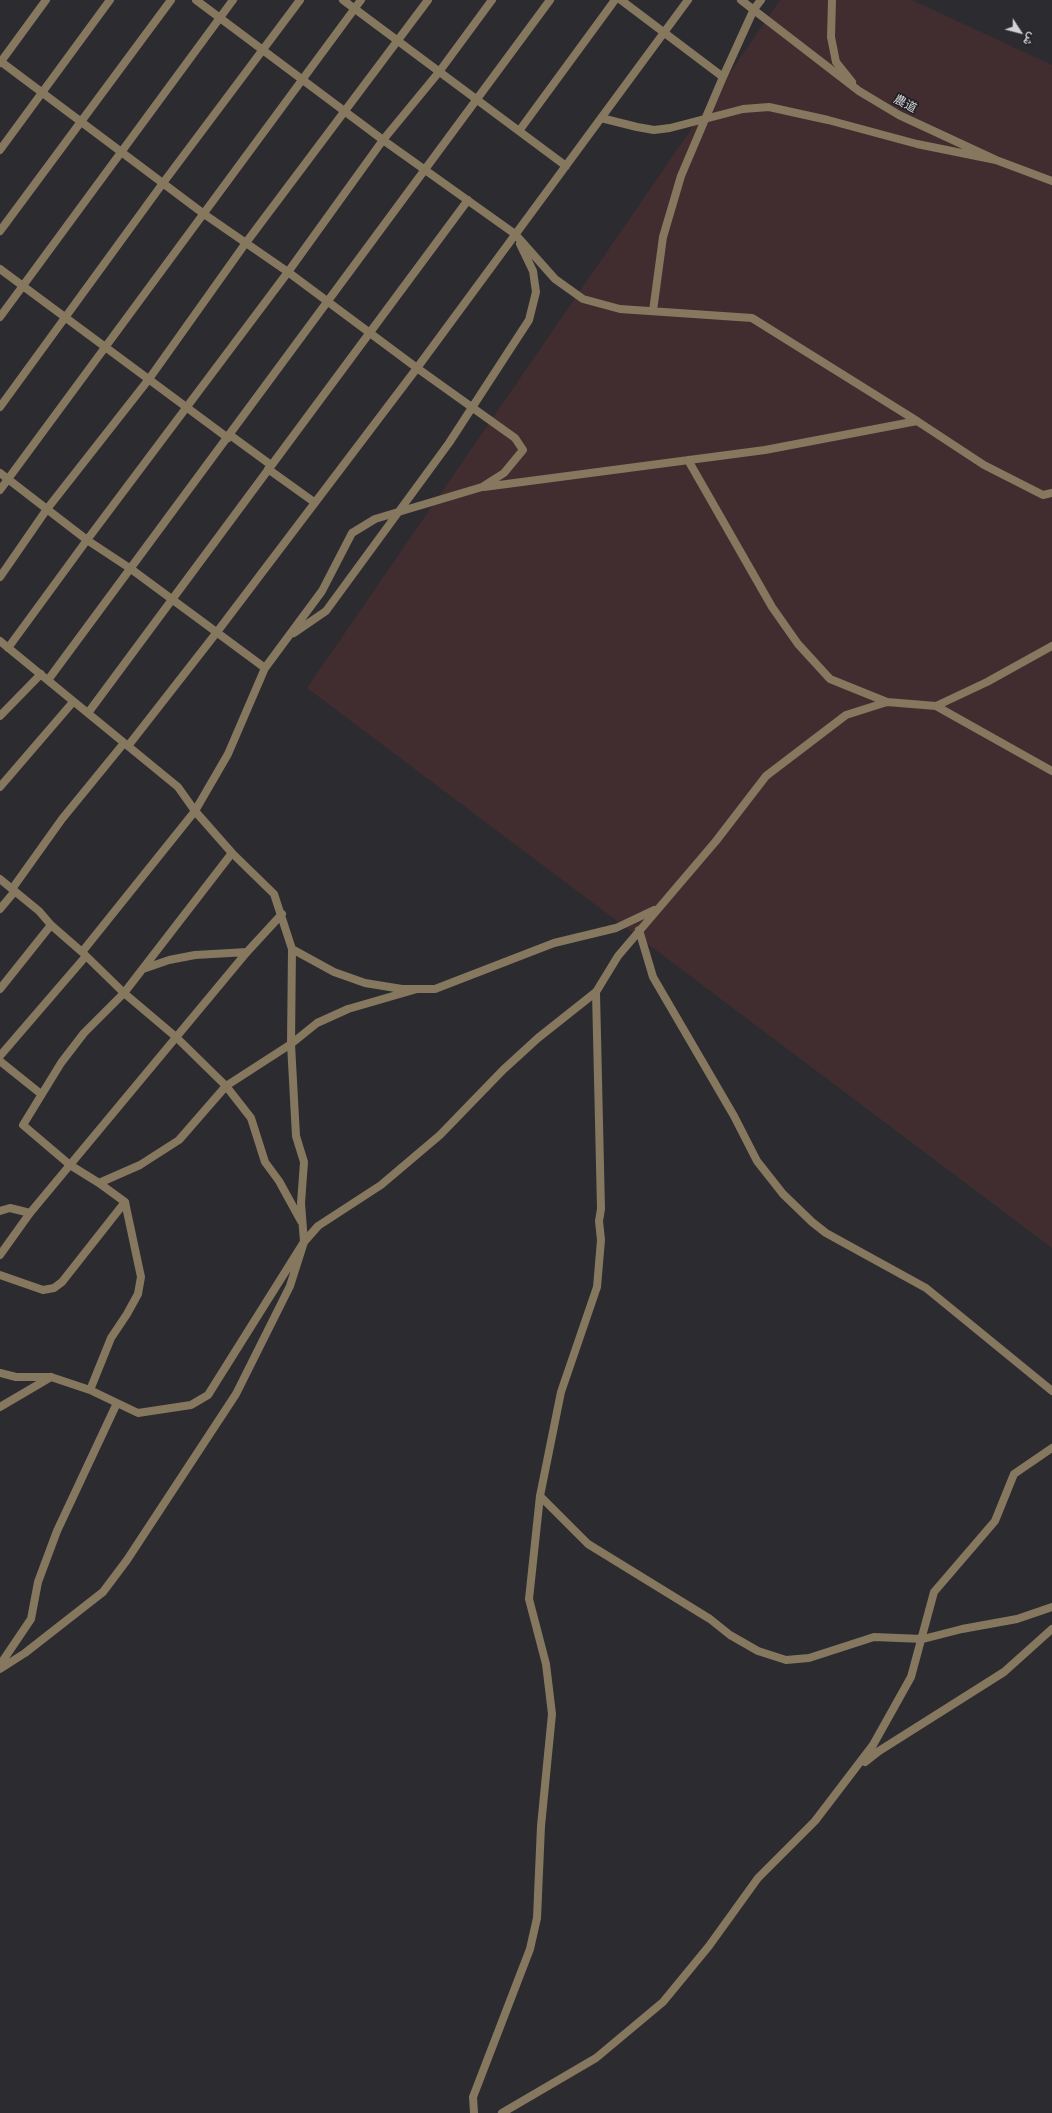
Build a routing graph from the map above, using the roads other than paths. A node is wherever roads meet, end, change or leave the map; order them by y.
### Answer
1 (46, 0) edge
2 (110, 0) edge
3 (171, 0) edge
4 (196, 0) edge
5 (233, 0) edge
6 (300, 0) edge
7 (343, 0) edge
8 (361, 0) edge
9 (428, 0) edge
10 (492, 0) edge
11 (550, 0) edge
12 (615, 0) edge
13 (621, 0) edge
14 (688, 0) edge
15 (741, 0) edge
16 (761, 0) edge
17 (832, 0) edge
18 (354, 9) junction
19 (754, 9) junction
20 (220, 18) junction
21 (664, 32) junction
22 (398, 41) junction
23 (263, 50) junction
24 (0, 62) edge
25 (439, 72) junction
26 (723, 77) junction
27 (303, 79) junction
28 (859, 91) junction
29 (42, 93) junction
30 (477, 100) junction
31 (346, 111) junction
32 (601, 118) junction
33 (705, 119) junction
34 (80, 122) junction
35 (519, 131) junction
36 (383, 140) junction
37 (0, 150) edge
38 (122, 152) junction
39 (996, 160) junction
40 (566, 166) junction
41 (426, 169) junction
42 (1052, 181) edge
43 (163, 183) junction
44 (468, 200) junction
45 (204, 214) junction
46 (0, 231) edge
47 (515, 234) junction
48 (245, 244) junction
49 (0, 268) edge
50 (288, 272) junction
51 (23, 286) junction
52 (328, 302) junction
53 (653, 311) junction
54 (0, 317) edge
55 (66, 318) junction
56 (370, 334) junction
57 (106, 347) junction
58 (417, 368) junction
59 (149, 379) junction
60 (186, 407) junction
61 (0, 408) edge
62 (473, 408) junction
63 (917, 421) junction
64 (229, 437) junction
65 (688, 460) junction
66 (269, 467) junction
67 (0, 473) edge
68 (9, 479) junction
69 (482, 487) junction
70 (0, 490) edge
71 (1052, 493) edge
72 (314, 502) junction
73 (47, 509) junction
74 (399, 512) junction
75 (87, 540) junction
76 (131, 570) junction
77 (0, 577) edge
78 (172, 600) junction
79 (217, 632) junction
80 (286, 639) junction
81 (0, 642) edge
82 (1052, 646) edge
83 (8, 648) junction
84 (265, 668) junction
85 (41, 674) junction
86 (48, 680) junction
87 (73, 702) junction
88 (887, 702) junction
89 (936, 706) junction
90 (88, 714) junction
91 (0, 716) edge
92 (126, 744) junction
93 (1052, 771) edge
94 (0, 787) edge
95 (195, 811) junction
96 (232, 853) junction
97 (0, 879) edge
98 (13, 890) junction
99 (0, 909) edge
100 (657, 909) junction
101 (282, 914) junction
102 (51, 925) junction
103 (639, 930) junction
104 (292, 949) junction
105 (247, 952) junction
106 (84, 954) junction
107 (142, 970) junction
108 (0, 989) edge
109 (417, 989) junction
110 (596, 992) junction
111 (124, 993) junction
112 (176, 1037) junction
113 (291, 1044) junction
114 (0, 1056) edge
115 (0, 1061) edge
116 (226, 1086) junction
117 (41, 1094) junction
118 (70, 1165) junction
119 (99, 1183) junction
120 (125, 1202) junction
121 (0, 1211) edge
122 (30, 1213) junction
123 (302, 1223) junction
124 (304, 1242) junction
125 (0, 1255) edge
126 (0, 1275) edge
127 (0, 1373) edge
128 (51, 1377) junction
129 (90, 1390) junction
130 (1052, 1391) edge
131 (117, 1403) junction
132 (0, 1407) edge
133 (1051, 1449) edge
134 (540, 1496) junction
135 (1052, 1607) edge
136 (1052, 1629) edge
137 (923, 1639) junction
138 (0, 1665) edge
139 (0, 1669) edge
140 (858, 1768) junction
141 (474, 2113) edge
142 (502, 2113) edge

1 - 24 street
2 - 29 street
3 - 34 street
4 - 20 street
5 - 20 street
6 - 23 street
7 - 18 street
8 - 18 street
9 - 22 street
10 - 25 street
11 - 30 street
12 - 35 street
13 - 21 street
14 - 21 street
15 - 19 street, 農道
16 - 19 street
17 - 28 street
18 - 22 street
18 - 27 street
19 - 26 street
19 - 28 street, 農道
20 - 23 street
20 - 38 street
21 - 26 street
21 - 32 street
22 - 25 street
22 - 31 street
23 - 27 street
23 - 43 street
24 - 29 street
25 - 30 street
25 - 36 street
26 - 33 street
27 - 31 street
27 - 45 street
28 - 39 street, 農道
29 - 34 street
29 - 37 street
30 - 35 street
30 - 41 street
31 - 36 street
31 - 48 street
32 - 33 street
32 - 40 street
33 - 39 street
33 - 53 street
34 - 38 street
34 - 46 street
35 - 40 street
36 - 41 street
36 - 50 street
38 - 43 street
38 - 51 street
39 - 42 street, 農道
40 - 47 street
41 - 44 street
41 - 52 street
43 - 45 street
43 - 55 street
44 - 47 street
44 - 56 street
45 - 48 street
45 - 57 street
47 - 53 street
47 - 58 street
47 - 62 street
48 - 50 street
48 - 59 street
49 - 51 street
50 - 52 street
50 - 60 street
51 - 54 street
51 - 55 street
52 - 56 street
52 - 64 street
53 - 63 street
55 - 57 street
55 - 61 street
56 - 58 street
56 - 66 street
57 - 59 street
57 - 68 street
58 - 62 street
58 - 72 street
59 - 60 street
59 - 73 street
60 - 64 street
60 - 75 street
62 - 69 street
62 - 74 street
63 - 65 street
63 - 71 street
64 - 66 street
64 - 76 street
65 - 69 street
65 - 88 street
66 - 72 street
66 - 78 street
67 - 68 street
68 - 70 street
68 - 73 street
69 - 74 street
72 - 79 street
73 - 75 street
73 - 77 street
74 - 80 street
74 - 80 street
75 - 76 street
75 - 83 street
76 - 78 street
76 - 86 street
78 - 79 street
78 - 90 street
79 - 84 street
79 - 92 street
80 - 84 street
81 - 83 street
82 - 89 street
83 - 85 street
84 - 95 street
85 - 86 street
85 - 91 street
86 - 87 street
87 - 90 street
87 - 94 street
88 - 89 street
88 - 100 street
89 - 93 street
90 - 92 street
92 - 95 street
92 - 98 street
95 - 96 street
95 - 106 street
96 - 101 street
96 - 107 street
97 - 98 street
98 - 99 street
98 - 102 street
100 - 103 street
100 - 109 street
101 - 104 street
101 - 105 street
102 - 106 street
102 - 108 street
103 - 110 street
103 - 130 street
104 - 109 street
104 - 113 street
105 - 107 street
105 - 112 street
106 - 111 street
106 - 114 street
107 - 111 street
109 - 113 street
110 - 124 street
110 - 134 street
111 - 112 street
111 - 117 street
112 - 116 street
112 - 118 street
113 - 116 street
113 - 123 street
115 - 117 street
116 - 119 street
116 - 123 street
117 - 118 street
118 - 119 street
118 - 122 street
119 - 120 street
120 - 126 street
120 - 129 street
121 - 122 street
122 - 125 street
123 - 124 street
124 - 131 street
124 - 139 street
127 - 128 street
128 - 129 street
128 - 132 street
129 - 131 street
131 - 138 street
133 - 137 street
134 - 137 street
134 - 141 street
135 - 137 street
136 - 140 street
137 - 140 street
140 - 142 street

